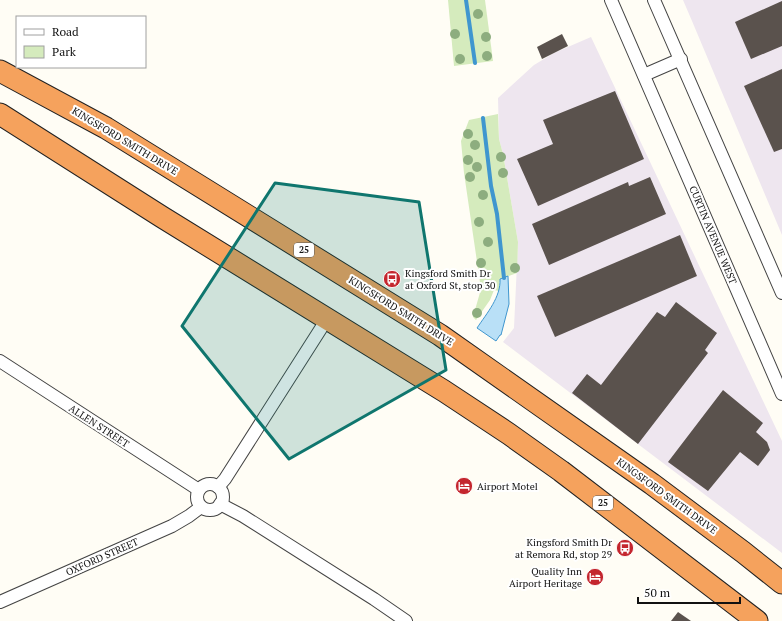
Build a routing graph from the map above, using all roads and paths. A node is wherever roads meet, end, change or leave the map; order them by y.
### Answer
1 (611, 0) edge
2 (654, 0) edge
3 (681, 59) junction
4 (0, 71) edge
5 (644, 75) junction
6 (0, 114) edge
7 (782, 293) edge
8 (326, 319) junction
9 (1, 364) edge
10 (782, 394) edge
11 (218, 487) junction
12 (199, 490) junction
13 (220, 504) junction
14 (201, 506) junction
15 (782, 583) edge
16 (0, 602) edge
17 (406, 621) edge
18 (757, 621) edge

1 - 5 street, CURTIN AVENUE WEST
2 - 3 street
3 - 5 street
3 - 7 street
4 - 15 highway, KINGSFORD SMITH DRIVE / 25
5 - 10 street, CURTIN AVENUE WEST
6 - 8 highway, 25
8 - 11 street
8 - 18 highway, 25
9 - 12 street, ALLEN STREET
11 - 12 street
11 - 13 street
12 - 14 street
13 - 14 street
13 - 17 street
14 - 16 street, OXFORD STREET

